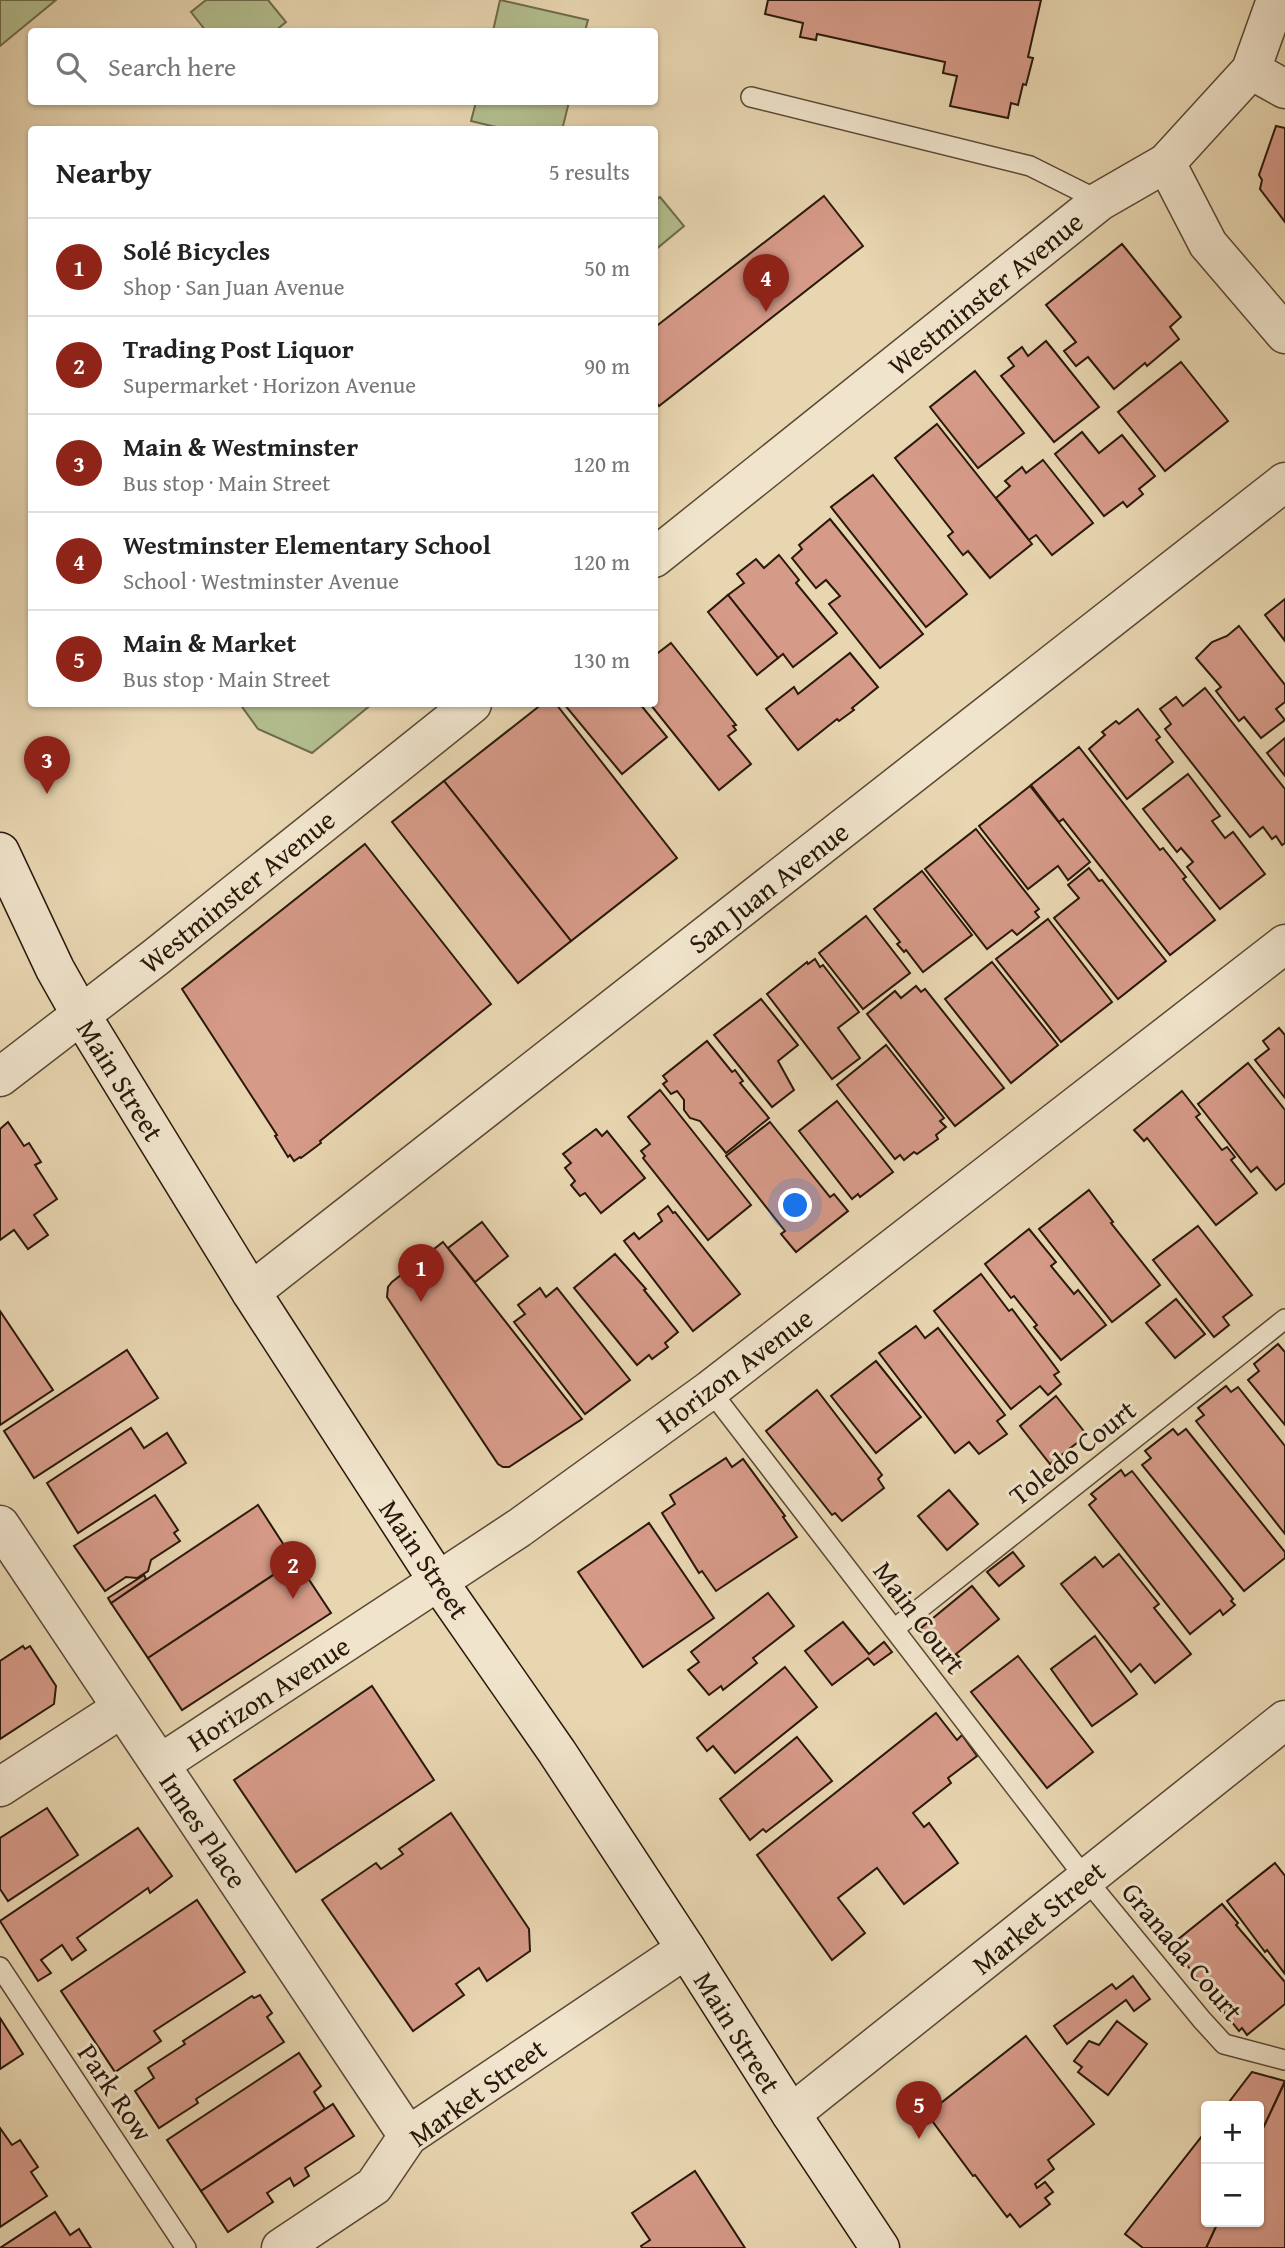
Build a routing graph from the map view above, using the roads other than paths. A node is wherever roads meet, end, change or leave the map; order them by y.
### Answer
1 (1276, 0) edge
2 (1251, 70) junction
3 (1285, 89) edge
4 (751, 97) dead end
5 (1166, 163) junction
6 (1100, 201) junction
7 (1285, 334) edge
8 (1285, 482) edge
9 (658, 555) edge
10 (468, 707) edge
11 (0, 852) edge
12 (1285, 944) edge
13 (81, 1015) junction
14 (0, 1077) edge
15 (251, 1292) junction
16 (1285, 1320) edge
17 (710, 1390) junction
18 (0, 1525) edge
19 (438, 1581) junction
20 (894, 1629) junction
21 (122, 1708) junction
22 (1285, 1720) edge
23 (160, 1764) junction
24 (0, 1787) edge
25 (1086, 1879) junction
26 (686, 1949) junction
27 (0, 1968) edge
28 (1285, 2060) edge
29 (791, 2114) junction
30 (408, 2136) junction
31 (186, 2248) edge
32 (281, 2248) edge
33 (880, 2248) edge

1 - 2 street, Westminster Avenue
2 - 3 street
2 - 5 street, Westminster Avenue
4 - 6 lane
5 - 6 street, Westminster Avenue
5 - 7 street
6 - 9 street, Westminster Avenue
8 - 15 street, San Juan Avenue
10 - 13 street, Westminster Avenue
11 - 13 street, Main Street
12 - 17 street, Horizon Avenue
13 - 14 street, Westminster Avenue
13 - 15 street, Main Street
15 - 19 street, Main Street
16 - 20 lane, Toledo Court
17 - 19 street, Horizon Avenue
17 - 20 lane, Main Court
18 - 21 street, Innes Place
19 - 23 street, Horizon Avenue
19 - 26 street, Main Street
20 - 25 lane, Main Court
21 - 23 street, Innes Place
21 - 24 street
22 - 25 street, Market Street
23 - 30 street, Innes Place
25 - 28 lane, Granada Court
25 - 29 street, Market Street
26 - 29 street, Main Street
26 - 30 street, Market Street
27 - 31 lane, Park Row
29 - 33 street, Main Street
30 - 32 street, Market Street

